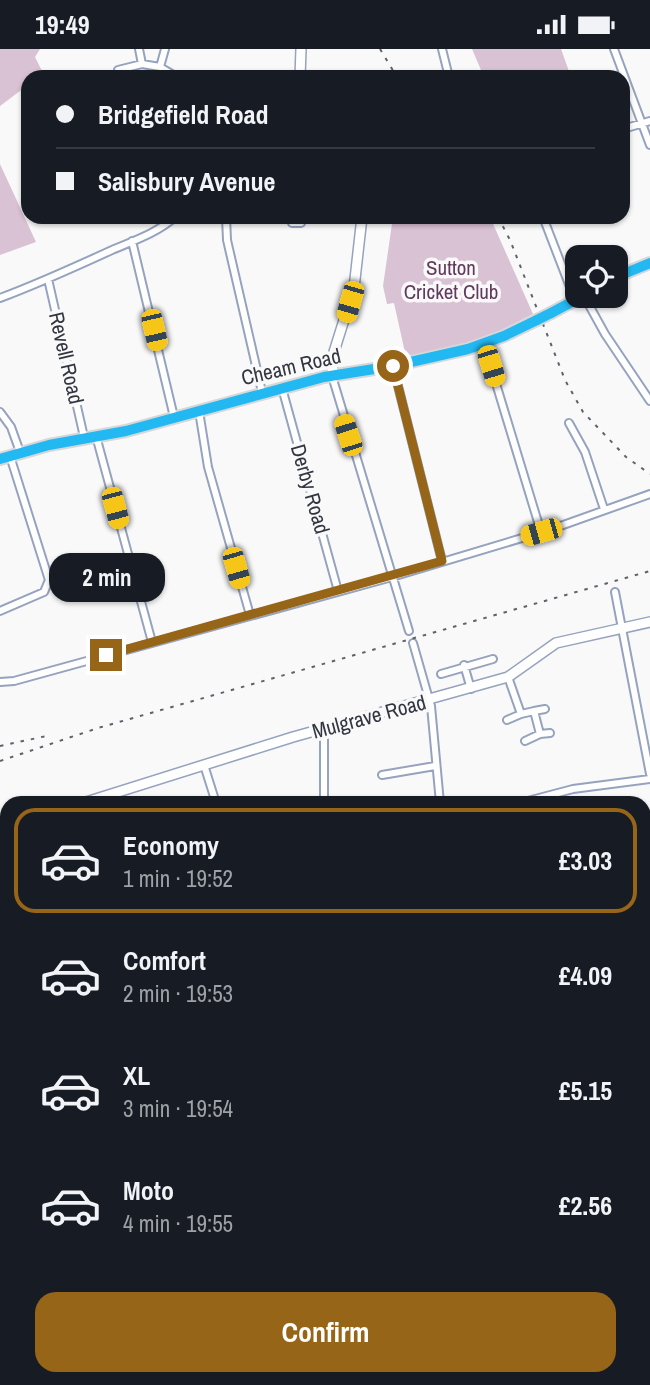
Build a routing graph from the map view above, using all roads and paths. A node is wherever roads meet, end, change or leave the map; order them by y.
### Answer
1 (139, 49) edge
2 (165, 49) edge
3 (302, 49) edge
4 (442, 49) edge
5 (614, 49) edge
6 (142, 64) junction
7 (160, 67) junction
8 (118, 70) dead end
9 (165, 70) edge
10 (300, 70) edge
11 (447, 70) edge
12 (622, 70) edge
13 (630, 91) edge
14 (650, 121) edge
15 (642, 123) junction
16 (630, 127) edge
17 (650, 145) edge
18 (165, 224) edge
19 (226, 224) edge
20 (361, 224) edge
21 (546, 224) edge
22 (132, 241) junction
23 (565, 263) edge
24 (650, 263) edge
25 (628, 272) edge
26 (48, 279) junction
27 (0, 298) edge
28 (565, 306) edge
29 (588, 308) edge
30 (484, 344) junction
31 (393, 366) junction
32 (332, 376) junction
33 (282, 388) junction
34 (262, 392) junction
35 (650, 401) edge
36 (199, 409) junction
37 (0, 412) edge
38 (174, 417) junction
39 (569, 423) dead end
40 (90, 437) junction
41 (10, 455) edge
42 (650, 494) edge
43 (604, 509) junction
44 (541, 532) junction
45 (442, 561) junction
46 (392, 577) junction
47 (338, 591) junction
48 (615, 592) dead end
49 (0, 611) edge
50 (250, 615) junction
51 (650, 622) edge
52 (623, 628) junction
53 (409, 631) dead end
54 (152, 642) junction
55 (413, 643) dead end
56 (493, 659) dead end
57 (464, 666) junction
58 (440, 674) dead end
59 (508, 677) junction
60 (2, 683) edge
61 (471, 689) junction
62 (430, 701) junction
63 (545, 709) dead end
64 (534, 711) junction
65 (521, 714) junction
66 (507, 720) dead end
67 (324, 729) junction
68 (550, 733) dead end
69 (540, 734) junction
70 (525, 741) dead end
71 (204, 765) junction
72 (435, 766) junction
73 (382, 775) dead end
74 (650, 776) edge
75 (105, 796) edge
76 (214, 796) edge
77 (324, 796) edge
78 (439, 796) edge
79 (546, 796) edge

1 - 6 street
2 - 7 street
3 - 10 street
4 - 11 street
5 - 12 street
6 - 7 street
6 - 8 street
7 - 9 street
13 - 15 street
14 - 15 street
15 - 16 street
15 - 17 street
18 - 22 street
19 - 34 street
20 - 32 street
21 - 23 street
22 - 26 street
22 - 38 street
24 - 25 highway
26 - 27 street
26 - 40 street, Revell Road
28 - 30 highway, Cheam Road, bridge
29 - 35 street
30 - 31 highway, Cheam Road
30 - 44 street
31 - 32 highway, Cheam Road
31 - 45 street
32 - 33 highway, Cheam Road
32 - 46 street
33 - 34 highway, Cheam Road
33 - 47 street, Derby Road
34 - 36 highway, Cheam Road
36 - 38 highway, Cheam Road
36 - 50 street
37 - 41 street
38 - 40 highway, Cheam Road
39 - 43 street
40 - 41 highway, Cheam Road
40 - 54 street, Revell Road
41 - 49 street
42 - 43 street
43 - 44 street
44 - 45 street
45 - 46 street
46 - 47 street
46 - 53 street
47 - 50 street
48 - 52 street
50 - 54 street
51 - 52 street, Mulgrave Road
52 - 59 street, Mulgrave Road
52 - 74 street
54 - 60 street
55 - 62 street
56 - 57 street
57 - 58 street
57 - 61 street
59 - 61 street, Mulgrave Road
59 - 65 street
61 - 62 street, Mulgrave Road
62 - 67 street, Mulgrave Road
62 - 72 street
63 - 64 street
64 - 65 street
64 - 69 street
65 - 66 street
67 - 71 street, Mulgrave Road
67 - 77 street
68 - 69 street
69 - 70 street
71 - 75 street, Mulgrave Road
71 - 76 street
72 - 73 street
72 - 78 street
74 - 79 street

